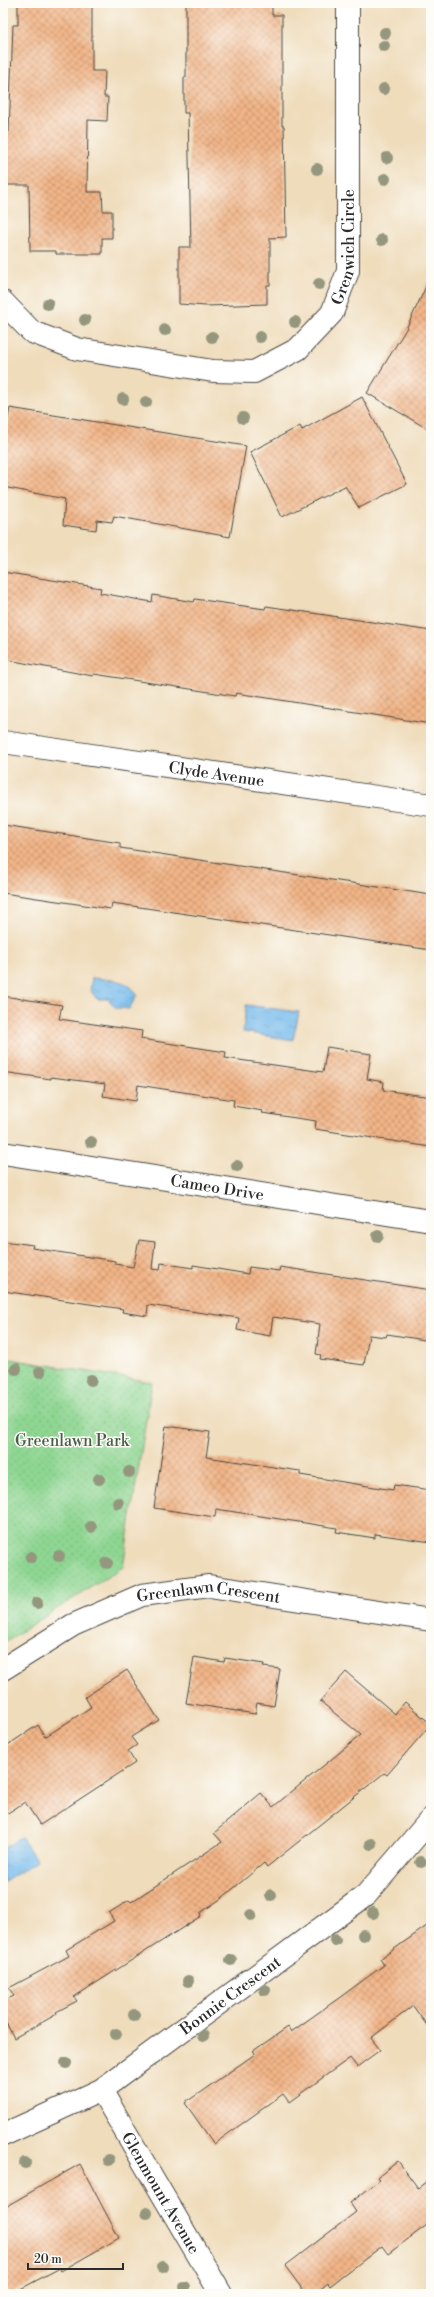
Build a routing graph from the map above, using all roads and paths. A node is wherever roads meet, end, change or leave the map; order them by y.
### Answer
1 (348, 3) edge
2 (3, 302) edge
3 (3, 742) edge
4 (431, 805) edge
5 (3, 1154) edge
6 (431, 1221) edge
7 (431, 1620) edge
8 (3, 1669) edge
9 (431, 1819) edge
10 (101, 2090) junction
11 (3, 2135) edge
12 (221, 2294) edge

1 - 2 street, Grenwich Circle
3 - 4 street, Clyde Avenue
5 - 6 street, Cameo Drive
7 - 8 street, Greenlawn Crescent
9 - 10 street, Bonnie Crescent
10 - 11 street, Bonnie Crescent
10 - 12 street, Glenmount Avenue

